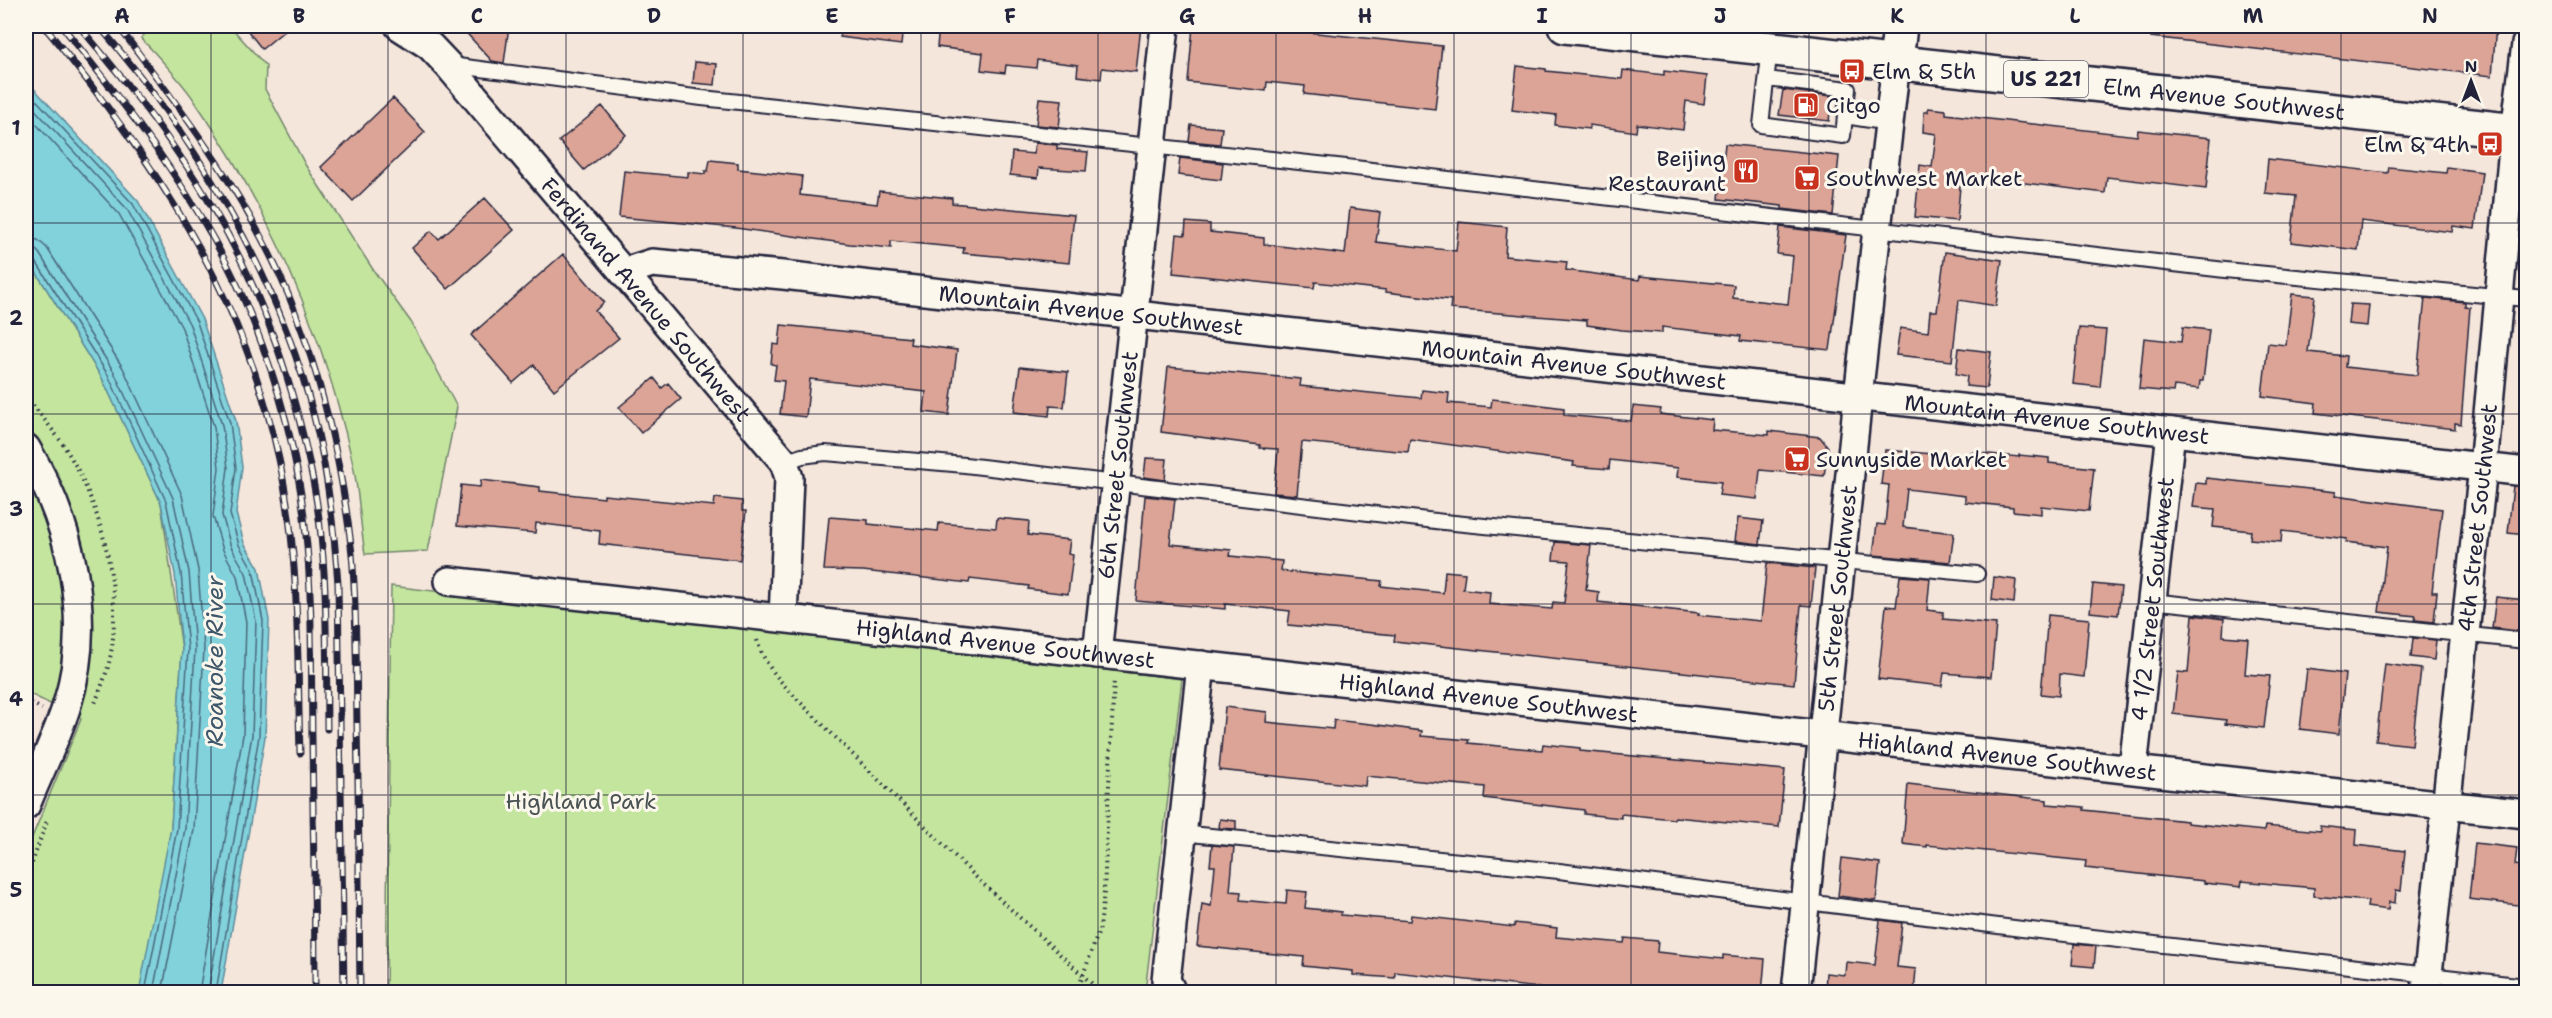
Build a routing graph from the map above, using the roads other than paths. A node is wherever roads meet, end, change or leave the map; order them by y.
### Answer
1 (399, 26) edge
2 (1165, 26) edge
3 (1565, 26) edge
4 (1900, 26) edge
5 (2526, 44) edge
6 (1896, 62) junction
7 (1769, 64) junction
8 (447, 65) junction
9 (1845, 116) junction
10 (1889, 123) junction
11 (2521, 132) edge
12 (1153, 147) junction
13 (1877, 227) junction
14 (624, 272) junction
15 (2499, 296) junction
16 (2526, 299) edge
17 (1134, 316) junction
18 (1858, 397) junction
19 (2171, 432) junction
20 (26, 448) edge
21 (784, 462) junction
22 (2483, 467) junction
23 (2526, 472) edge
24 (1115, 483) junction
25 (1841, 562) junction
26 (1977, 574) dead end
27 (449, 581) dead end
28 (2151, 602) junction
29 (783, 618) junction
30 (2464, 636) junction
31 (2526, 642) edge
32 (1097, 654) junction
33 (1201, 665) junction
34 (1823, 734) junction
35 (2133, 768) junction
36 (26, 805) edge
37 (2446, 806) junction
38 (2526, 814) edge
39 (1181, 833) junction
40 (1804, 902) junction
41 (2427, 983) edge
42 (2526, 986) edge
43 (1172, 993) edge
44 (1796, 993) edge

1 - 8 street, Ferdinand Avenue Southwest
2 - 12 street, 6th Street Southwest
3 - 7 main road, Elm Avenue Southwest / US 221
4 - 6 main road, 5th Street Southwest
5 - 11 street, 4th Street Southwest
6 - 7 main road, Elm Avenue Southwest / US 221
6 - 10 street, 5th Street Southwest
6 - 11 main road, Elm Avenue Southwest / US 221
7 - 9 lane
7 - 9 lane
8 - 12 lane
8 - 14 street, Ferdinand Avenue Southwest
9 - 10 lane
10 - 13 street, 5th Street Southwest
11 - 15 street, 4th Street Southwest
12 - 13 lane
12 - 17 street, 6th Street Southwest
13 - 15 lane
13 - 18 street, 5th Street Southwest
14 - 17 street, Mountain Avenue Southwest
14 - 21 street, Ferdinand Avenue Southwest
15 - 16 lane
15 - 22 street, 4th Street Southwest
17 - 18 street, Mountain Avenue Southwest
17 - 24 street, 6th Street Southwest
18 - 19 street, Mountain Avenue Southwest
18 - 25 street, 5th Street Southwest
19 - 22 street, Mountain Avenue Southwest
19 - 28 street, 4 1/2 Street Southwest
20 - 36 street
21 - 24 lane
21 - 29 street
22 - 23 street, Mountain Avenue Southwest
22 - 30 street, 4th Street Southwest
24 - 25 lane
24 - 32 street, 6th Street Southwest
25 - 26 lane
25 - 34 street, 5th Street Southwest
27 - 29 street, Highland Avenue Southwest
28 - 30 lane
28 - 35 street, 4 1/2 Street Southwest
29 - 32 street, Highland Avenue Southwest
30 - 31 lane
30 - 37 street, 4th Street Southwest
32 - 33 street, Highland Avenue Southwest
33 - 34 street, Highland Avenue Southwest
33 - 39 street
34 - 35 street, Highland Avenue Southwest
34 - 40 street, 5th Street Southwest
35 - 37 street, Highland Avenue Southwest
37 - 38 street, Highland Avenue Southwest
37 - 41 street, 4th Street Southwest
39 - 40 lane
39 - 43 street
40 - 41 lane
40 - 44 street, 5th Street Southwest
41 - 42 lane

